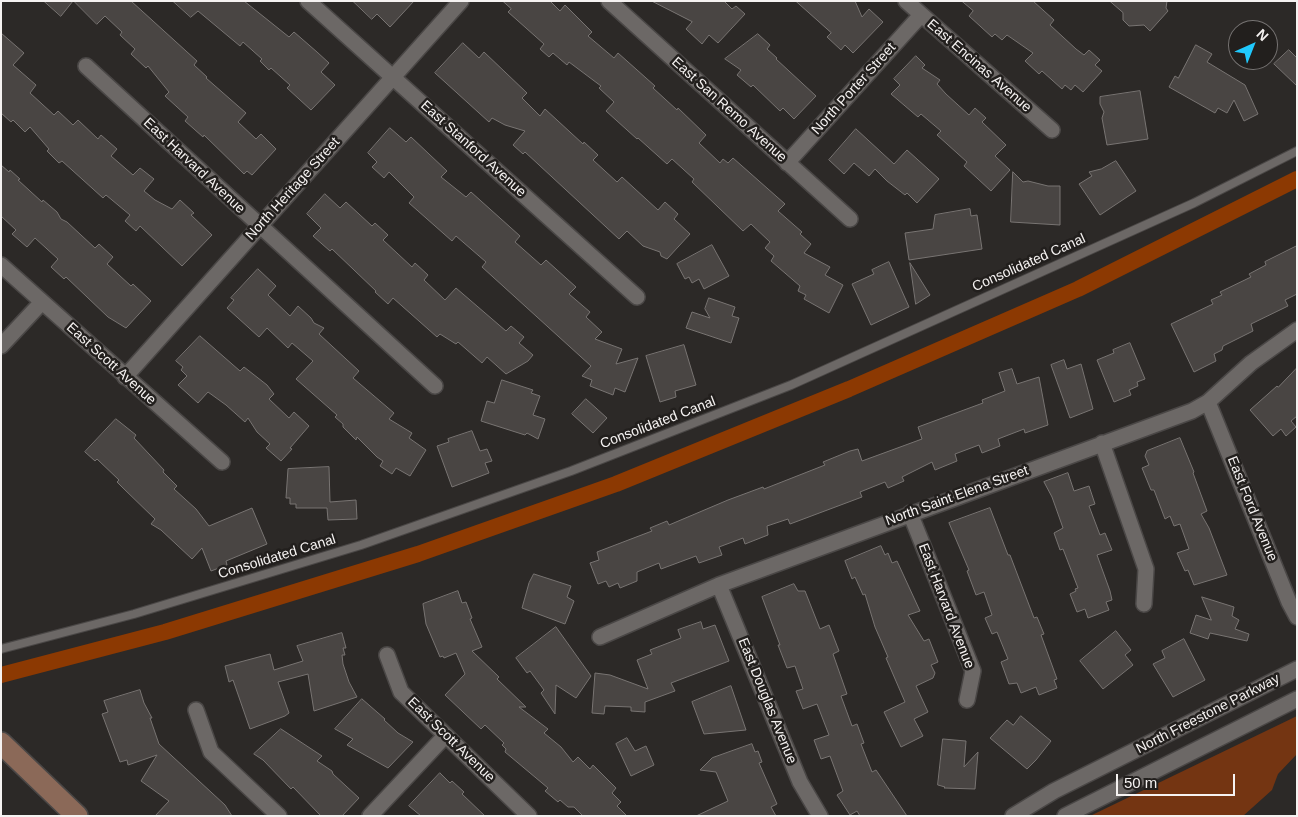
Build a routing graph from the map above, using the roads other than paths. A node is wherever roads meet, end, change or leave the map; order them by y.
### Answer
1 (308, 1) edge
2 (461, 1) edge
3 (609, 1) edge
4 (906, 1) edge
5 (921, 15) junction
6 (86, 66) dead end
7 (393, 77) junction
8 (1052, 130) dead end
9 (1297, 151) edge
10 (787, 163) junction
11 (850, 219) dead end
12 (260, 226) junction
13 (1, 265) edge
14 (637, 297) dead end
15 (42, 302) junction
16 (1297, 330) edge
17 (1, 346) edge
18 (125, 377) junction
19 (435, 386) dead end
20 (1208, 402) junction
21 (1102, 443) junction
22 (222, 462) dead end
23 (910, 514) junction
24 (719, 585) junction
25 (1144, 604) dead end
26 (1297, 617) edge
27 (600, 637) dead end
28 (1, 649) edge
29 (387, 655) dead end
30 (1297, 669) edge
31 (1297, 699) edge
32 (967, 700) dead end
33 (196, 710) dead end
34 (445, 736) junction
35 (1, 743) edge
36 (77, 816) edge
37 (279, 816) edge
38 (370, 816) edge
39 (529, 816) edge
40 (820, 816) edge
41 (1013, 816) edge
42 (1065, 816) edge

1 - 7 street, East Stanford Avenue
2 - 7 street, North Heritage Street
3 - 10 street, East San Remo Avenue
4 - 5 street, East Encinas Avenue
5 - 8 street, East Encinas Avenue
5 - 10 street, North Porter Street
6 - 12 street, East Harvard Avenue
7 - 12 street, North Heritage Street
7 - 14 street, East Stanford Avenue
9 - 28 lane, Consolidated Canal
10 - 11 street, East San Remo Avenue
12 - 18 street, North Heritage Street
12 - 19 street, East Harvard Avenue
13 - 15 street, East Scott Avenue
15 - 17 street
15 - 18 street, East Scott Avenue
16 - 20 street, North Saint Elena Street
18 - 22 street, East Scott Avenue
20 - 21 street, North Saint Elena Street
20 - 26 street, East Ford Avenue
21 - 23 street, North Saint Elena Street
21 - 25 street
23 - 24 street, North Saint Elena Street
23 - 32 street, East Harvard Avenue
24 - 27 street, North Saint Elena Street
24 - 40 street, East Douglas Avenue
29 - 34 street, East Scott Avenue
30 - 41 street, North Freestone Parkway
31 - 42 street, North Freestone Parkway
33 - 37 street
34 - 38 street
34 - 39 street, East Scott Avenue
35 - 36 main road

